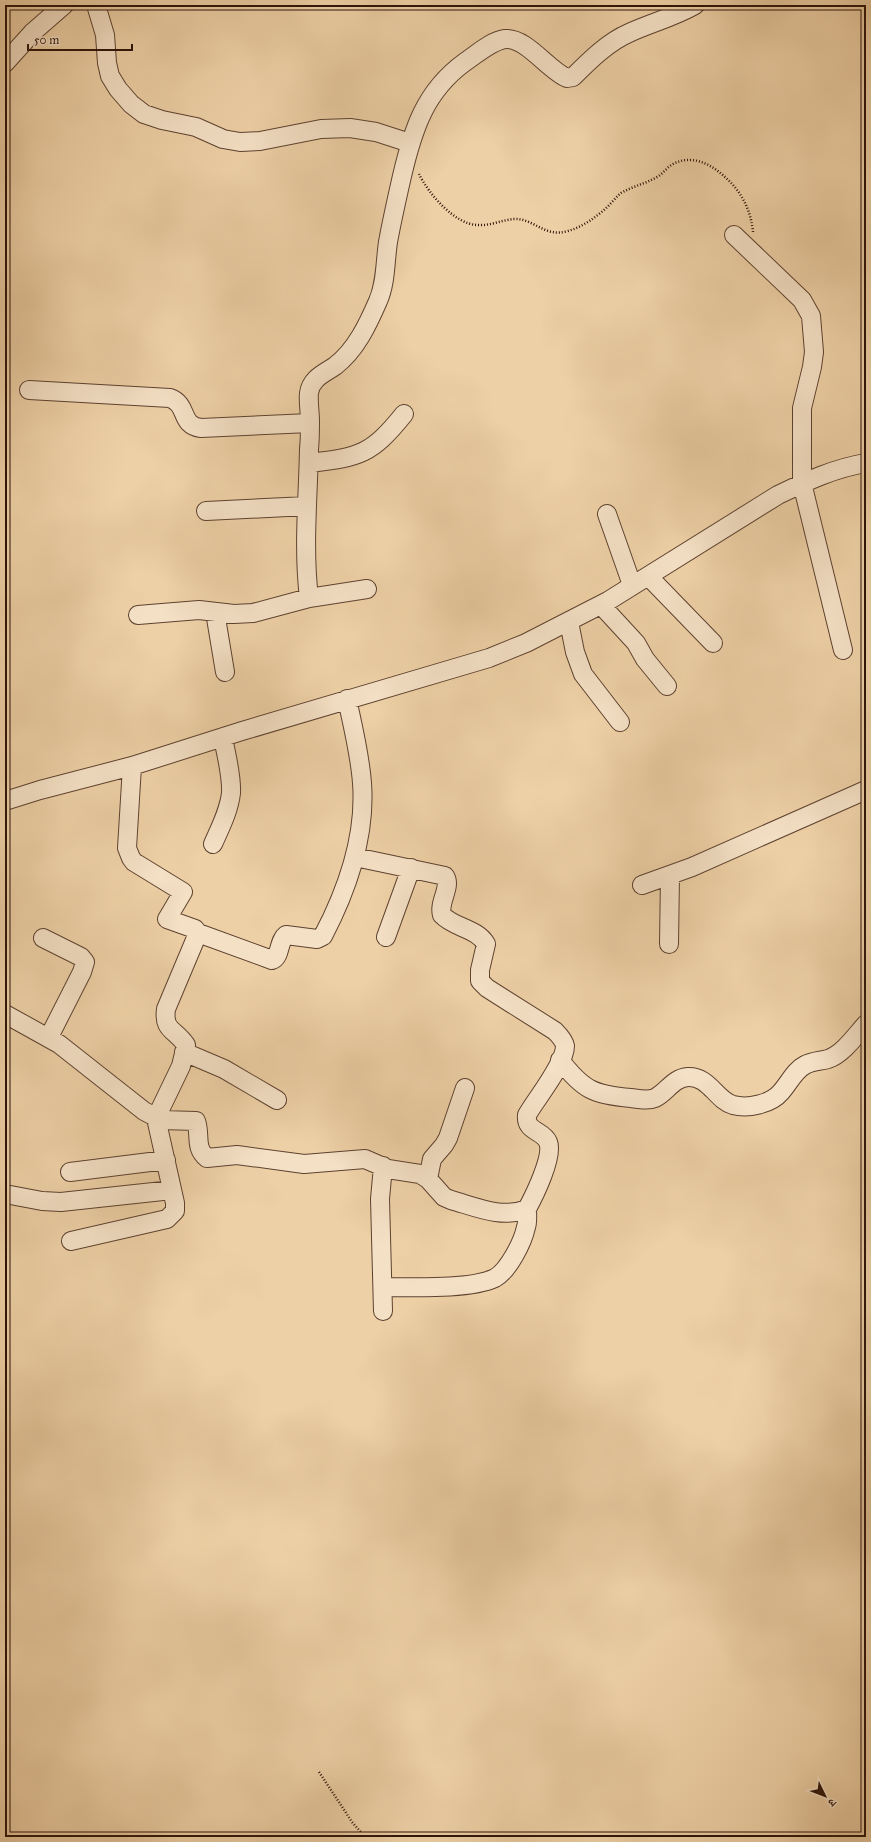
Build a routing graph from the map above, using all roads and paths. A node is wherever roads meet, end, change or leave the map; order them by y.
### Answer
1 (64, 5) edge
2 (96, 5) edge
3 (695, 5) edge
4 (5, 63) edge
5 (410, 143) junction
6 (418, 172) dead end
7 (734, 235) dead end
8 (755, 255) junction
9 (29, 390) dead end
10 (404, 414) dead end
11 (310, 423) junction
12 (309, 463) junction
13 (866, 463) edge
14 (802, 483) junction
15 (307, 506) junction
16 (206, 511) dead end
17 (607, 514) dead end
18 (648, 576) junction
19 (632, 585) junction
20 (367, 588) dead end
21 (309, 598) junction
22 (601, 605) junction
23 (215, 612) junction
24 (138, 615) dead end
25 (569, 622) junction
26 (713, 643) dead end
27 (843, 650) dead end
28 (225, 672) dead end
29 (667, 686) dead end
30 (347, 699) junction
31 (620, 722) dead end
32 (223, 737) junction
33 (132, 766) junction
34 (866, 790) edge
35 (5, 801) edge
36 (213, 844) dead end
37 (355, 857) junction
38 (411, 868) junction
39 (670, 875) junction
40 (642, 885) dead end
41 (198, 933) junction
42 (386, 937) dead end
43 (44, 938) dead end
44 (669, 944) dead end
45 (5, 1014) edge
46 (866, 1024) edge
47 (49, 1037) junction
48 (184, 1052) junction
49 (560, 1060) junction
50 (464, 1088) dead end
51 (277, 1100) dead end
52 (156, 1118) junction
53 (166, 1160) junction
54 (382, 1166) junction
55 (70, 1172) dead end
56 (428, 1179) junction
57 (172, 1190) junction
58 (5, 1194) edge
59 (527, 1209) junction
60 (71, 1241) dead end
61 (383, 1287) junction
62 (383, 1311) dead end
63 (319, 1772) dead end
64 (365, 1837) edge

1 - 4 street
2 - 5 street
3 - 5 street
5 - 11 street
6 - 8 path
7 - 8 street
8 - 14 street
9 - 11 street
10 - 12 street
11 - 12 street
12 - 15 street
13 - 14 street
14 - 18 street
14 - 27 street
15 - 16 street
15 - 21 street
17 - 19 street
18 - 19 street
18 - 26 street
19 - 22 street
20 - 21 street
21 - 23 street
22 - 25 street
22 - 29 street
23 - 24 street
23 - 28 street
25 - 30 street
25 - 31 street
30 - 32 street
30 - 37 street
32 - 33 street
32 - 36 street
33 - 35 street
33 - 41 street
34 - 39 street
37 - 38 street
37 - 41 street
38 - 42 street
38 - 49 street
39 - 40 street
39 - 44 street
41 - 48 street
43 - 47 street
45 - 47 street
46 - 49 street
47 - 52 street
48 - 51 street
48 - 52 street
49 - 59 street
50 - 56 street
52 - 53 street
52 - 54 street
53 - 55 street
53 - 57 street
54 - 56 street
54 - 61 street
56 - 59 street
57 - 58 street
57 - 60 street
59 - 61 street
61 - 62 street
63 - 64 path

